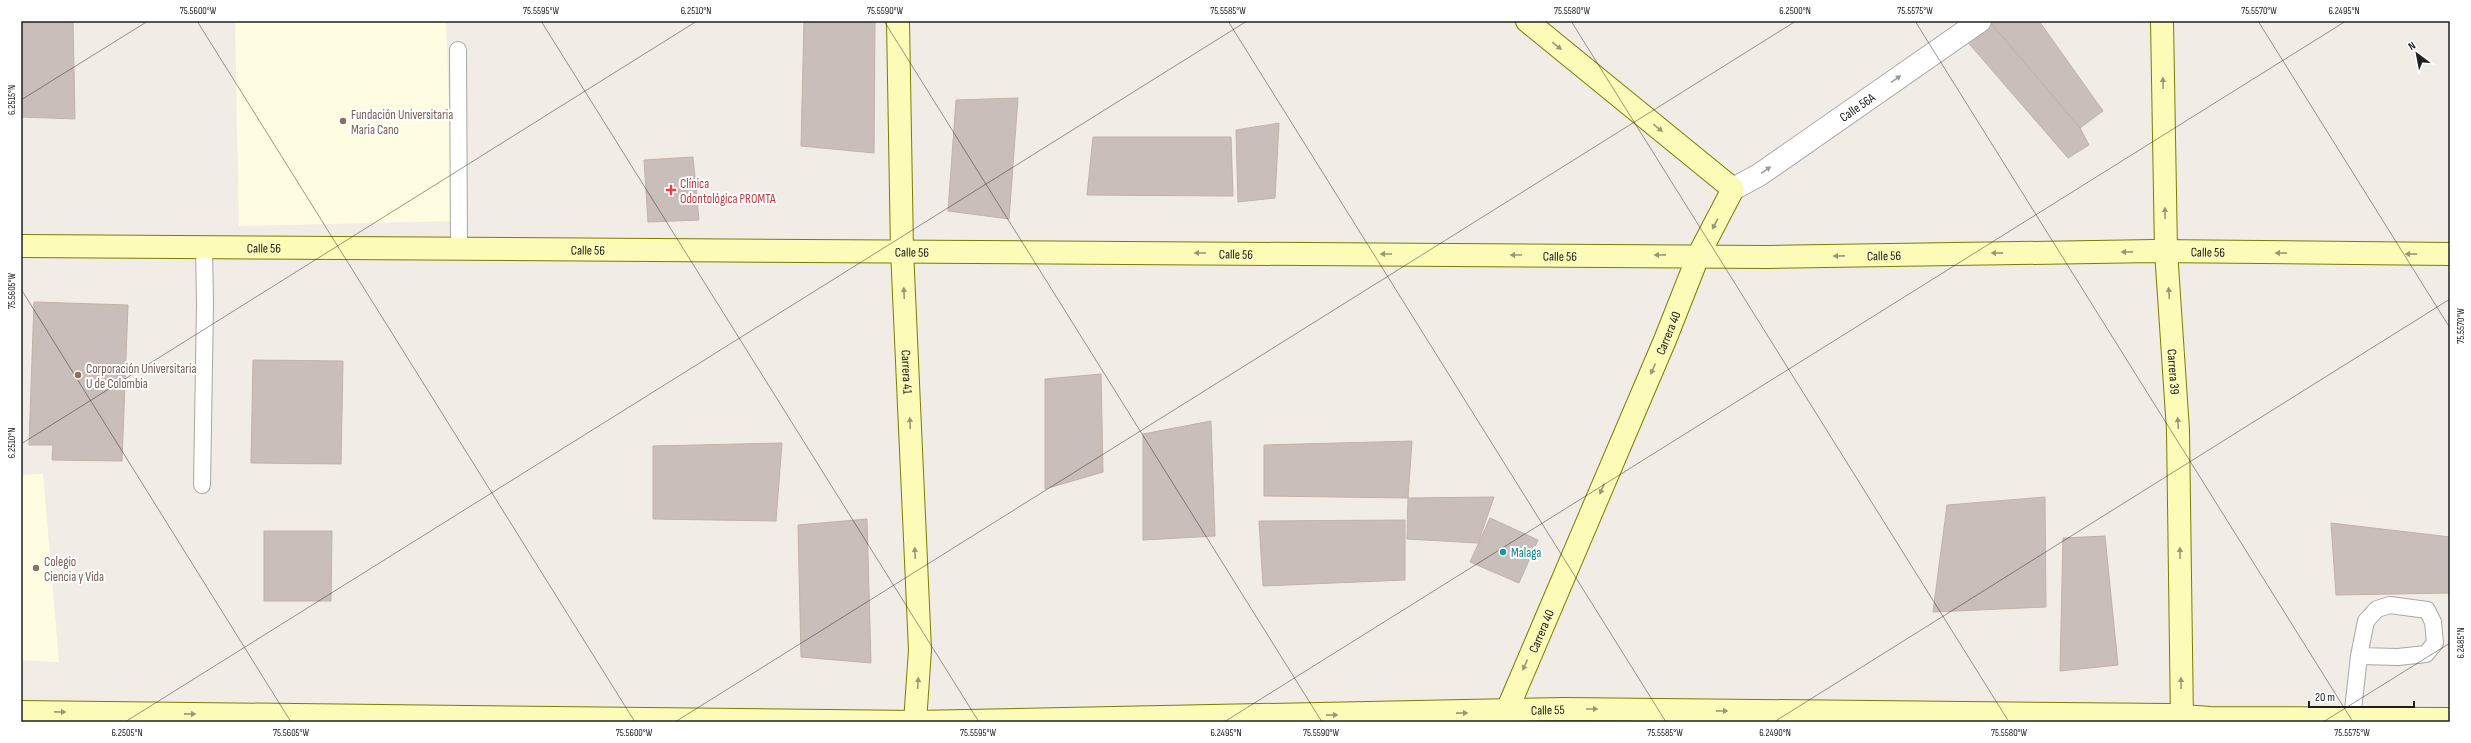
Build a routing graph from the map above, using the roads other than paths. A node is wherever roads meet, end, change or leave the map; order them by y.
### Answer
1 (898, 21) edge
2 (1527, 21) edge
3 (1980, 21) edge
4 (2162, 21) edge
5 (458, 50) dead end
6 (1733, 189) junction
7 (21, 246) edge
8 (204, 247) junction
9 (459, 248) junction
10 (902, 250) junction
11 (2166, 252) junction
12 (1699, 254) junction
13 (2450, 254) edge
14 (202, 485) dead end
15 (2359, 656) junction
16 (21, 712) edge
17 (1636, 716) edge
18 (1504, 717) edge
19 (447, 719) edge
20 (2352, 719) junction
21 (2450, 719) edge
22 (2182, 720) edge
23 (915, 722) edge

1 - 10 street, Carrera 41
2 -> 6 street
6 -> 3 street, Calle 56A
11 -> 4 street, Carrera 39
5 - 9 lane
6 -> 12 street, Carrera 40
7 - 8 street, Calle 56
8 - 9 street, Calle 56
8 - 14 lane
9 - 10 street, Calle 56
12 -> 10 street, Calle 56
23 -> 10 street, Carrera 41
11 -> 12 street, Calle 56
13 -> 11 street, Calle 56
22 -> 11 street, Carrera 39
12 -> 18 street, Carrera 40
15 - 15 lane
15 - 20 lane
16 -> 19 street, Calle 55
18 -> 17 street, Calle 55
17 -> 22 street, Calle 55
23 -> 18 street, Calle 55
19 - 23 street, Calle 55
20 - 21 street, Calle 55
20 - 22 street, Calle 55

